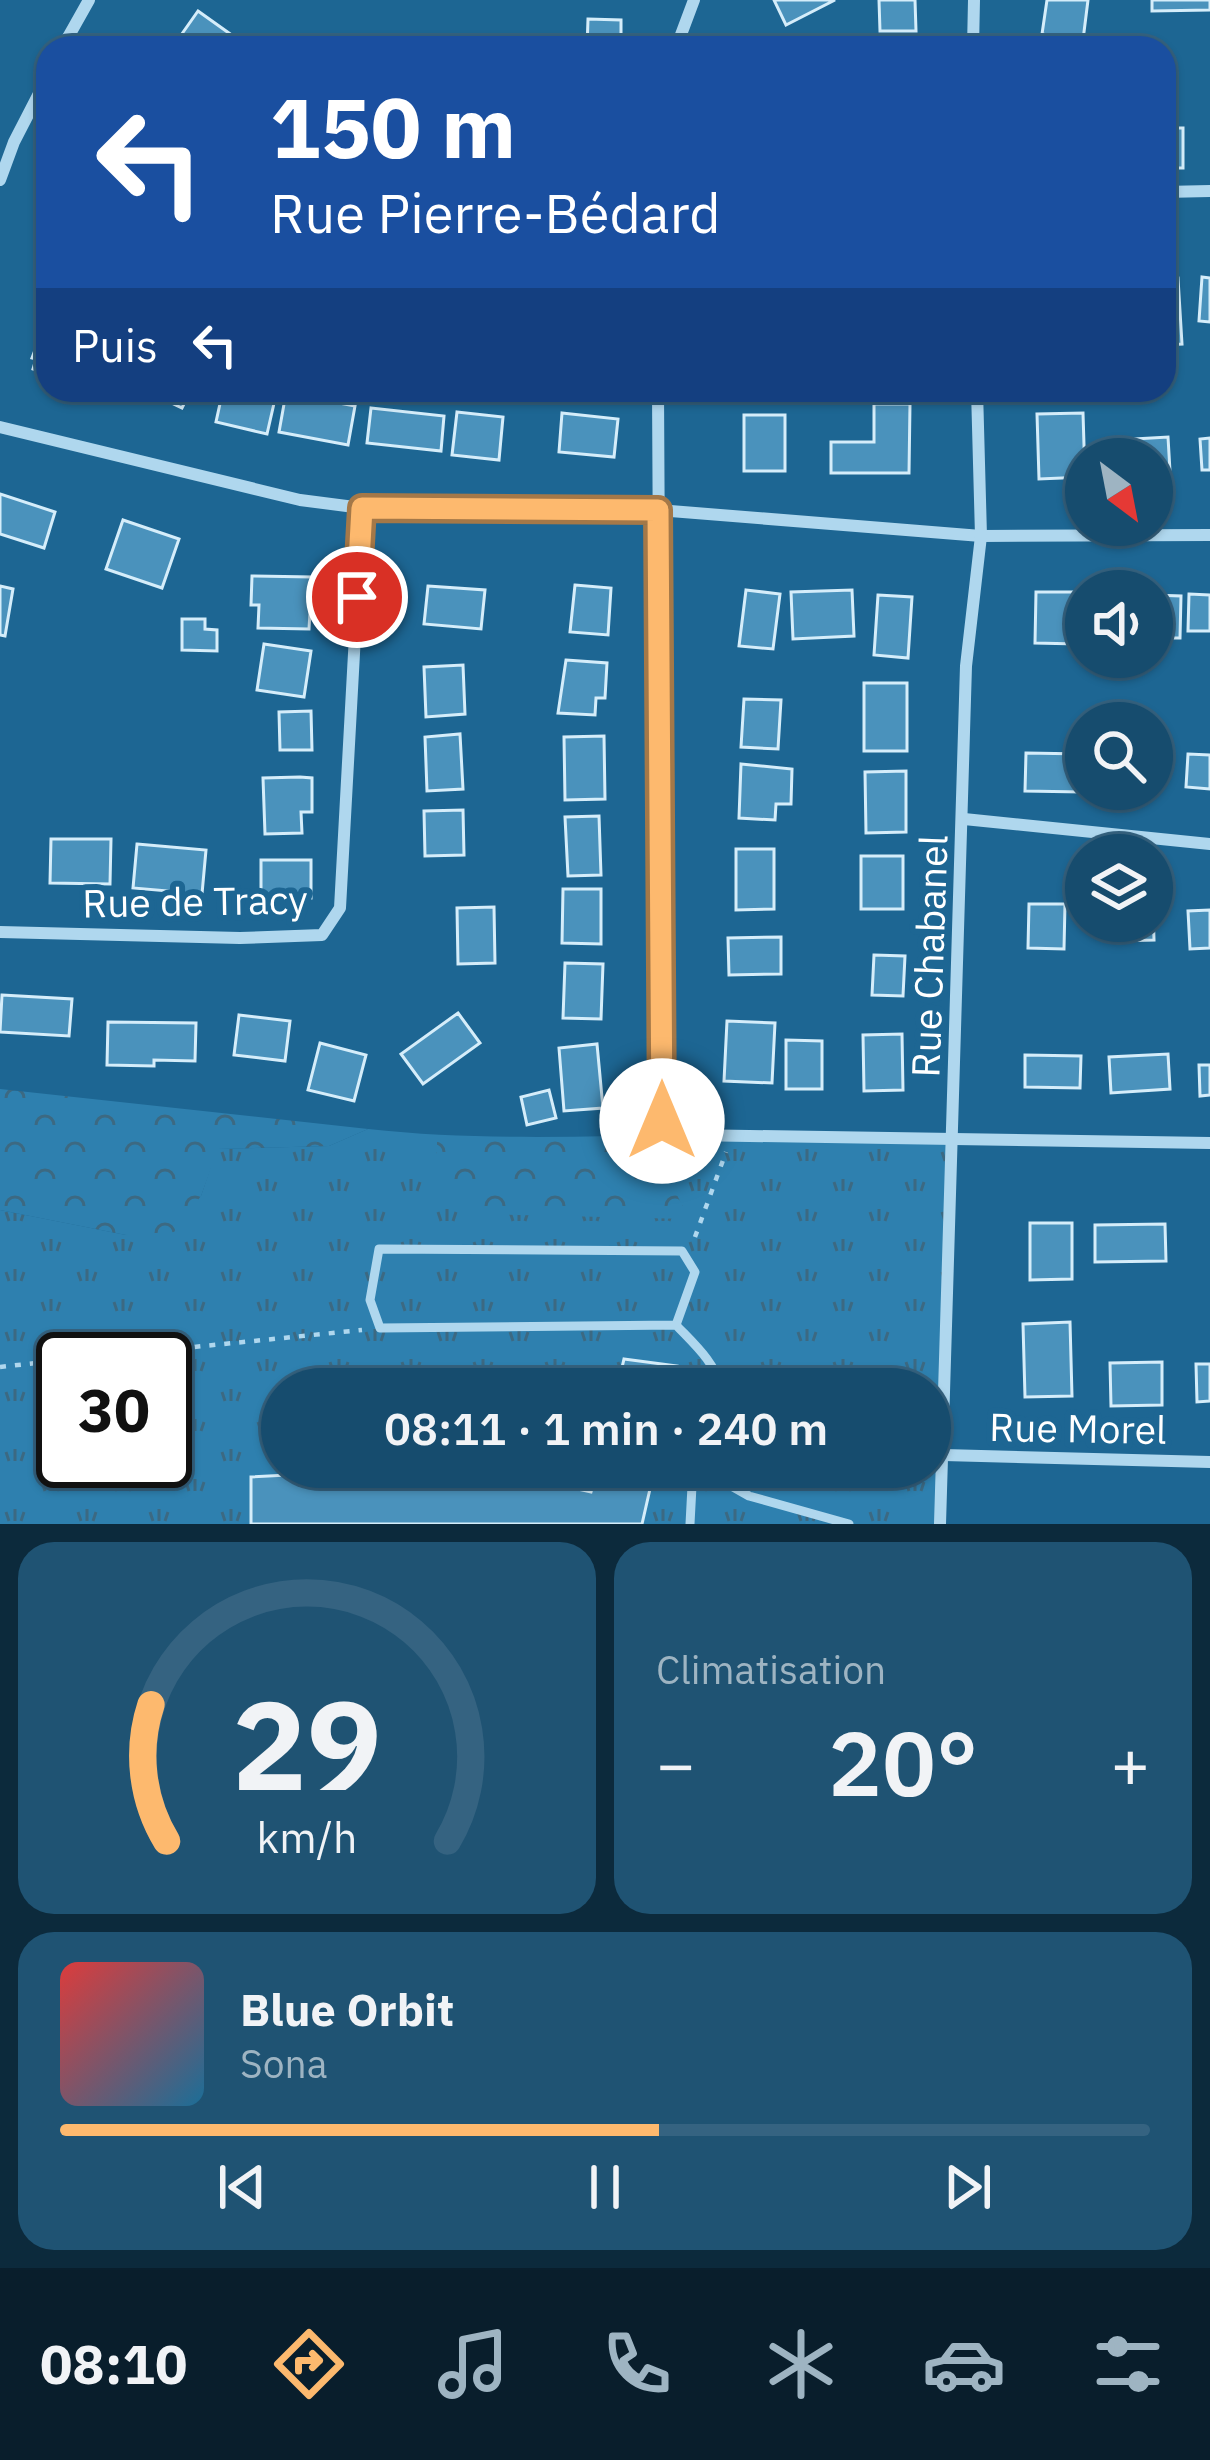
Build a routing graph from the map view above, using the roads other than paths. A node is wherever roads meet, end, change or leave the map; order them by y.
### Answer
1 (88, 0) edge
2 (694, 0) edge
3 (974, 0) edge
4 (68, 36) edge
5 (680, 36) edge
6 (974, 36) edge
7 (36, 111) edge
8 (0, 180) edge
9 (1210, 190) edge
10 (1176, 191) edge
11 (658, 402) edge
12 (977, 402) edge
13 (0, 427) edge
14 (362, 508) junction
15 (658, 510) junction
16 (1210, 535) edge
17 (981, 536) junction
18 (964, 819) junction
19 (1210, 844) edge
20 (0, 932) edge
21 (952, 1140) junction
22 (1210, 1143) edge
23 (676, 1325) junction
24 (712, 1368) edge
25 (946, 1368) edge
26 (951, 1455) edge
27 (1210, 1462) edge
28 (694, 1488) edge
29 (734, 1488) edge
30 (942, 1488) edge
31 (690, 1524) edge
32 (849, 1524) edge
33 (940, 1524) edge

1 - 4 street
2 - 5 street
3 - 6 street
7 - 8 street
9 - 10 street
11 - 15 street
12 - 17 street, Rue Chabanel
13 - 14 street
14 - 15 street
14 - 20 street, Rue de Tracy
15 - 17 street
15 - 21 street
16 - 17 street
17 - 18 street, Rue Chabanel
18 - 19 street
18 - 21 street, Rue Chabanel
21 - 22 street
21 - 25 street, Rue Chabanel
23 - 23 lane
23 - 24 lane
26 - 27 street, Rue Morel
28 - 31 lane
29 - 32 lane
30 - 33 street, Rue Chabanel

